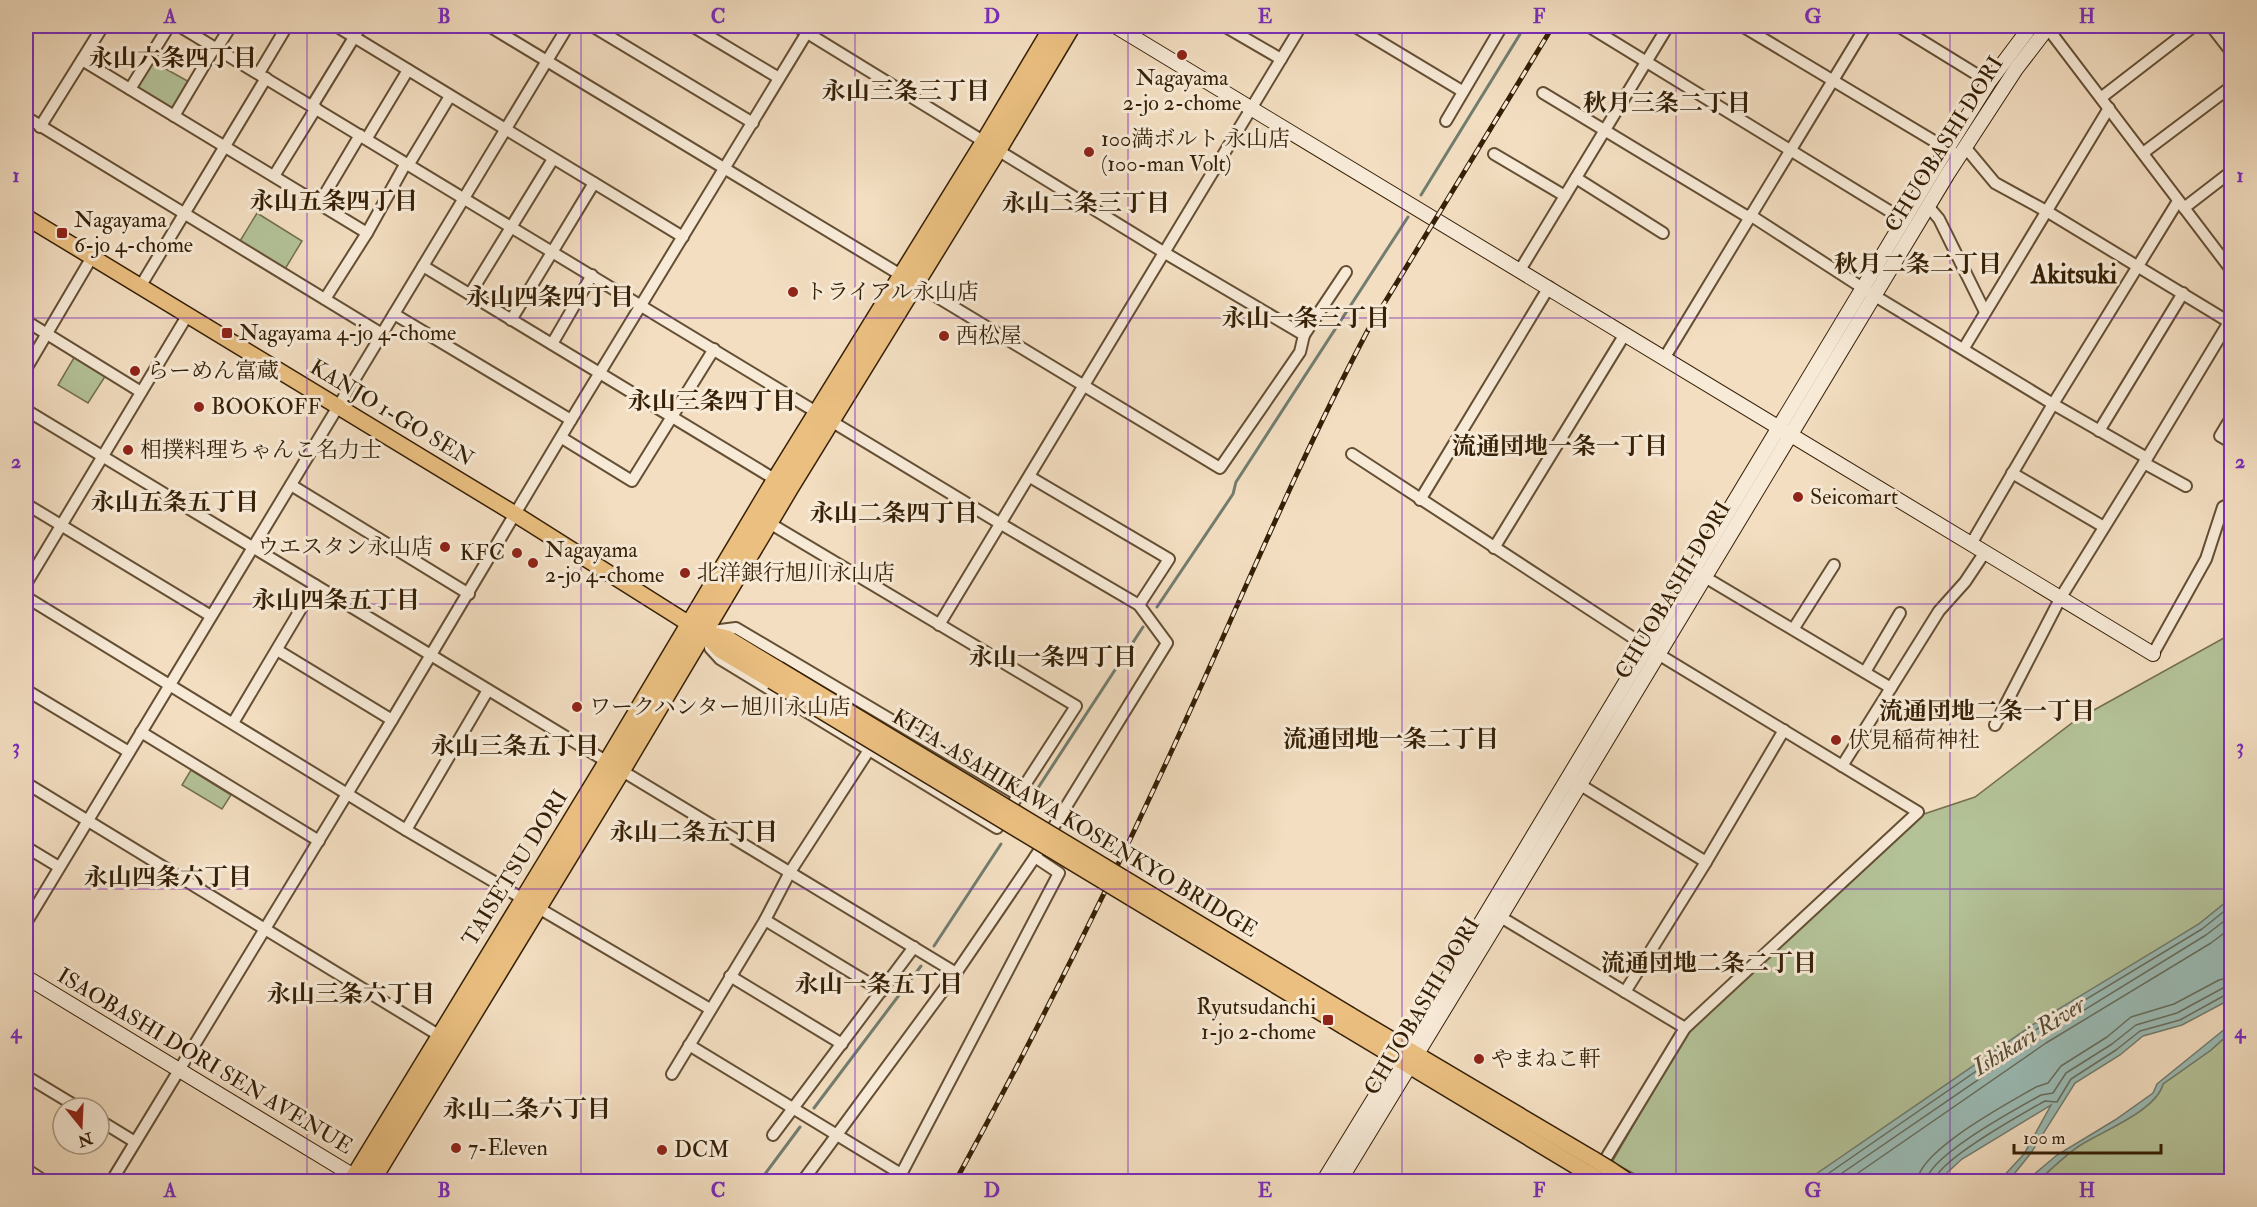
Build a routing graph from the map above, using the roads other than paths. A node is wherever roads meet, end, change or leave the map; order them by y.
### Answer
1 (103, 26) edge
2 (169, 26) edge
3 (179, 26) edge
4 (231, 26) edge
5 (288, 26) edge
6 (336, 26) edge
7 (361, 26) edge
8 (489, 26) edge
9 (568, 26) edge
10 (592, 26) edge
11 (692, 26) edge
12 (796, 26) edge
13 (1054, 26) edge
14 (1071, 26) edge
15 (1115, 26) edge
16 (1224, 26) edge
17 (1301, 26) edge
18 (1354, 26) edge
19 (1502, 26) edge
20 (1588, 26) edge
21 (1668, 26) edge
22 (1742, 26) edge
23 (1866, 26) edge
24 (1898, 26) edge
25 (2031, 26) edge
26 (2048, 26) edge
27 (2194, 26) edge
28 (2211, 26) edge
29 (809, 29) edge
30 (354, 36) junction
31 (216, 48) junction
32 (2232, 53) edge
33 (1281, 59) junction
34 (82, 60) junction
35 (547, 60) junction
36 (1646, 61) junction
37 (408, 70) junction
38 (263, 75) junction
39 (779, 78) junction
40 (1833, 80) junction
41 (1989, 82) junction
42 (2232, 86) edge
43 (130, 89) junction
44 (1462, 91) junction
45 (1543, 93) dead end
46 (450, 96) junction
47 (2102, 98) junction
48 (314, 107) junction
49 (1252, 107) junction
50 (2109, 108) junction
51 (174, 116) junction
52 (26, 117) edge
53 (1446, 120) dead end
54 (753, 123) junction
55 (40, 127) junction
56 (506, 129) junction
57 (1605, 129) junction
58 (363, 136) junction
59 (991, 146) junction
60 (225, 147) junction
61 (1790, 149) junction
62 (1957, 151) junction
63 (2143, 153) junction
64 (1494, 154) dead end
65 (553, 159) junction
66 (408, 163) junction
67 (725, 168) junction
68 (2232, 171) edge
69 (274, 176) junction
70 (1576, 178) junction
71 (594, 183) junction
72 (1565, 196) junction
73 (464, 198) junction
74 (319, 204) junction
75 (2181, 205) junction
76 (1928, 206) junction
77 (2048, 212) junction
78 (184, 214) junction
79 (1749, 216) junction
80 (26, 217) edge
81 (1904, 220) junction
82 (512, 226) junction
83 (367, 233) junction
84 (1663, 234) dead end
85 (683, 237) junction
86 (553, 251) junction
87 (1165, 253) junction
88 (92, 257) junction
89 (423, 266) junction
90 (2138, 266) junction
91 (1520, 270) junction
92 (2232, 271) edge
93 (1346, 272) dead end
94 (592, 275) junction
95 (908, 280) junction
96 (140, 287) junction
97 (1549, 287) junction
98 (1869, 292) junction
99 (2183, 293) junction
100 (470, 294) junction
101 (325, 299) junction
102 (642, 305) junction
103 (1985, 312) junction
104 (394, 314) junction
105 (187, 316) junction
106 (2230, 319) edge
107 (511, 320) junction
108 (26, 321) edge
109 (46, 334) junction
110 (382, 334) junction
111 (1625, 334) junction
112 (1304, 335) junction
113 (552, 344) junction
114 (1964, 348) junction
115 (714, 349) junction
116 (1665, 357) junction
117 (26, 369) edge
118 (600, 373) junction
119 (1084, 387) junction
120 (141, 392) junction
121 (2053, 404) junction
122 (338, 407) junction
123 (26, 410) edge
124 (825, 416) junction
125 (2232, 416) edge
126 (672, 418) junction
127 (571, 420) junction
128 (1785, 431) junction
129 (2099, 431) junction
130 (562, 438) junction
131 (2232, 443) edge
132 (1352, 454) dead end
133 (102, 457) junction
134 (2146, 461) junction
135 (2012, 473) junction
136 (1029, 477) junction
137 (782, 484) junction
138 (291, 485) junction
139 (2186, 486) dead end
140 (1420, 500) junction
141 (2232, 503) edge
142 (26, 504) edge
143 (515, 514) junction
144 (762, 518) junction
145 (1001, 524) junction
146 (61, 525) junction
147 (2104, 527) junction
148 (1971, 544) junction
149 (253, 547) junction
150 (1494, 548) junction
151 (1985, 552) junction
152 (1834, 565) dead end
153 (1693, 570) junction
154 (1706, 577) junction
155 (26, 584) edge
156 (315, 585) junction
157 (469, 594) junction
158 (26, 597) edge
159 (2061, 597) junction
160 (1139, 605) junction
161 (1900, 613) dead end
162 (211, 616) junction
163 (939, 625) junction
164 (696, 628) junction
165 (1794, 628) junction
166 (277, 650) junction
167 (1653, 650) junction
168 (2153, 654) joint
169 (431, 655) junction
170 (1865, 672) junction
171 (775, 675) joint
172 (170, 685) junction
173 (1891, 688) junction
174 (26, 690) edge
175 (488, 690) junction
176 (393, 720) junction
177 (233, 723) junction
178 (1995, 725) dead end
179 (1784, 730) junction
180 (141, 732) junction
181 (868, 750) junction
182 (129, 752) junction
183 (615, 766) junction
184 (1842, 766) junction
185 (1574, 781) junction
186 (26, 783) edge
187 (348, 794) junction
188 (1018, 795) junction
189 (88, 820) junction
190 (406, 830) junction
191 (319, 841) junction
192 (26, 847) edge
193 (1035, 857) junction
194 (1706, 862) junction
195 (59, 867) junction
196 (790, 872) junction
197 (530, 904) junction
198 (1495, 913) junction
199 (765, 920) junction
200 (26, 923) edge
201 (264, 928) junction
202 (914, 947) junction
203 (956, 973) junction
204 (730, 976) junction
205 (26, 977) edge
206 (882, 991) junction
207 (1624, 992) junction
208 (710, 1009) junction
209 (1685, 1028) junction
210 (447, 1040) junction
211 (689, 1044) junction
212 (842, 1044) junction
213 (1408, 1057) junction
214 (178, 1069) junction
215 (672, 1074) dead end
216 (26, 1076) edge
217 (59, 1096) edge
218 (794, 1109) junction
219 (111, 1127) edge
220 (773, 1135) dead end
221 (837, 1135) junction
222 (135, 1142) junction
223 (26, 1169) edge
224 (1590, 1171) edge
225 (1607, 1176) edge
226 (899, 1178) edge
227 (360, 1180) edge
228 (804, 1181) edge
229 (1628, 1181) edge
230 (46, 1182) edge
231 (111, 1182) edge
232 (1323, 1182) edge
233 (1339, 1182) edge

1 - 34 street
2 - 43 street
3 - 31 street
4 - 31 street
5 - 38 street
6 - 30 street
7 - 30 street
8 - 35 street
9 - 35 street
10 - 54 street
11 - 39 street
12 - 29 street
13 - 59 highway, TAISETSU DORI
14 - 59 highway, TAISETSU DORI
15 - 49 street
16 - 33 street
17 - 33 street
18 - 44 street
19 - 44 street
20 - 36 street
21 - 36 street
22 - 40 street
23 - 40 street
24 - 41 street
25 - 41 street, CHUOBASHI DORI
26 - 47 street
26 - 62 street, CHUOBASHI DORI
27 - 47 street
28 - 32 street
29 - 39 street
29 - 59 street
30 - 37 street
30 - 48 street
31 - 38 street
31 - 51 street
33 - 49 street
34 - 43 street
34 - 55 street
35 - 56 street
35 - 67 street
36 - 57 street
36 - 61 street
37 - 46 street
37 - 58 street
38 - 48 street
38 - 60 street
39 - 54 street
40 - 61 street
40 - 62 street
41 - 62 street, CHUOBASHI DORI
42 - 63 street
43 - 51 street
44 - 53 street
45 - 57 street
46 - 56 street
46 - 66 street
47 - 50 street
48 - 58 street
48 - 69 street
49 - 87 street
49 - 91 street
50 - 63 street
50 - 77 street
51 - 60 street
52 - 55 street
54 - 67 street
55 - 78 street
56 - 65 street
56 - 73 street
57 - 70 street
57 - 79 street
58 - 66 street
58 - 74 street
59 - 87 street
59 - 95 highway, TAISETSU DORI
60 - 69 street
60 - 78 street
61 - 79 street
61 - 81 street
62 - 76 street, CHUOBASHI DORI
62 - 77 street
62 - 81 street, CHUOBASHI DORI
63 - 75 street
64 - 72 street
65 - 71 street
65 - 82 street
66 - 73 street
66 - 83 street
67 - 85 street
67 - 95 street
68 - 75 street
69 - 74 street
70 - 72 street
70 - 84 street
71 - 85 street
71 - 86 street
72 - 91 street
73 - 82 street
73 - 89 street
74 - 83 street
75 - 90 street
75 - 92 street
76 - 98 street, CHUOBASHI DORI
76 - 103 street
77 - 90 street
77 - 103 street
78 - 96 street
78 - 101 street
79 - 98 street
79 - 116 street
80 - 88 main road, KANJO 1-GO SEN
81 - 98 street, CHUOBASHI DORI
82 - 86 street
82 - 100 street
83 - 101 street
85 - 102 street
86 - 94 street
86 - 107 street
87 - 112 street
87 - 119 street
88 - 96 main road, KANJO 1-GO SEN
88 - 109 street
89 - 100 street
89 - 104 street
90 - 99 street
90 - 121 street
91 - 97 street
93 - 112 street
94 - 102 street
94 - 113 street
95 - 119 street
95 - 124 highway, TAISETSU DORI
96 - 105 main road, KANJO 1-GO SEN
97 - 111 street
97 - 140 street
98 - 114 street
98 - 128 street, CHUOBASHI DORI
99 - 106 street
99 - 129 street
100 - 107 street
101 - 110 street
102 - 115 street
102 - 118 street
103 - 114 street
104 - 110 street
104 - 127 street
105 - 120 street
105 - 122 main road, KANJO 1-GO SEN
106 - 134 street
107 - 113 street
108 - 109 street
109 - 117 street
109 - 120 street
110 - 122 street
111 - 116 street
111 - 150 street
112 - 119 street
113 - 118 street
114 - 121 street
115 - 124 street
115 - 126 street
116 - 128 street
118 - 126 street
118 - 127 street
119 - 136 street
120 - 133 street
121 - 129 street
121 - 135 street
122 - 138 street
122 - 143 main road, KANJO 1-GO SEN
123 - 133 street
124 - 137 highway, TAISETSU DORI
124 - 145 street
125 - 131 street
126 - 130 street
126 - 137 street
127 - 130 street
128 - 148 street
128 - 153 street, CHUOBASHI DORI
128 - 154 street, CHUOBASHI DORI
129 - 134 street
130 - 143 street
132 - 140 street
133 - 146 street
133 - 149 street
134 - 139 street
134 - 147 street
135 - 147 street
135 - 148 street
136 - 145 street
136 - 160 street
137 - 144 highway, TAISETSU DORI
138 - 149 street
138 - 157 street
140 - 150 street
141 - 168 street
142 - 146 street
143 - 157 street
143 - 164 main road, KANJO 1-GO SEN
144 - 163 street
144 - 164 highway, TAISETSU DORI
145 - 160 street
145 - 163 street
146 - 155 street
146 - 162 street
147 - 159 street
148 - 151 street
149 - 156 street
149 - 162 street
150 - 167 street
151 - 159 street
151 - 173 street
152 - 165 street
153 - 154 street
153 - 167 street, CHUOBASHI DORI
154 - 165 street
154 - 167 street, CHUOBASHI DORI
156 - 166 street
156 - 169 street
157 - 169 street
158 - 172 street
159 - 168 street
159 - 178 street
160 - 193 street
161 - 170 street
162 - 172 street
163 - 188 street
164 - 171 main road, KANJO 1-GO SEN
164 - 181 street
164 - 183 highway, TAISETSU DORI
164 - 188 street
165 - 170 street
166 - 176 street
166 - 177 street
167 - 179 street
167 - 185 street, CHUOBASHI DORI
169 - 175 street
169 - 176 street
170 - 173 street
171 - 213 main road, KITA-ASAHIKAWA KOSENKYO BRIDGE, bridge
172 - 177 street
172 - 180 street
173 - 184 street
174 - 182 street
175 - 183 street
175 - 190 street
176 - 187 street
177 - 187 street
179 - 184 street
179 - 194 street
180 - 182 street
180 - 191 street
181 - 188 street
181 - 196 street
182 - 189 street
183 - 196 street
183 - 197 highway, TAISETSU DORI
184 - 209 street
185 - 194 street
185 - 198 street, CHUOBASHI DORI
186 - 189 street
187 - 190 street
187 - 191 street
189 - 195 street
189 - 201 street
190 - 197 street
191 - 201 street
192 - 195 street
193 - 203 street
193 - 226 street
194 - 207 street
195 - 200 street
196 - 199 street
196 - 202 street
197 - 208 street
197 - 210 highway, TAISETSU DORI
198 - 207 street
198 - 213 street, CHUOBASHI DORI
199 - 204 street
199 - 206 street
201 - 210 street
201 - 214 street
202 - 203 street
202 - 206 street
203 - 221 street
204 - 208 street
204 - 212 street
205 - 214 street, ISAOBASHI DORI SEN AVENUE
206 - 212 street
207 - 209 street
208 - 211 street
209 - 224 street
210 - 227 highway, TAISETSU DORI
211 - 215 street
211 - 218 street
212 - 218 street
213 - 224 main road
213 - 232 street, CHUOBASHI DORI
213 - 233 street, CHUOBASHI DORI
214 - 222 street
214 - 227 street, ISAOBASHI DORI SEN AVENUE
216 - 217 street
218 - 220 street
218 - 221 street
219 - 222 street
221 - 226 street
221 - 228 street
222 - 231 street
223 - 230 street
224 - 225 main road, bridge
225 - 229 main road

